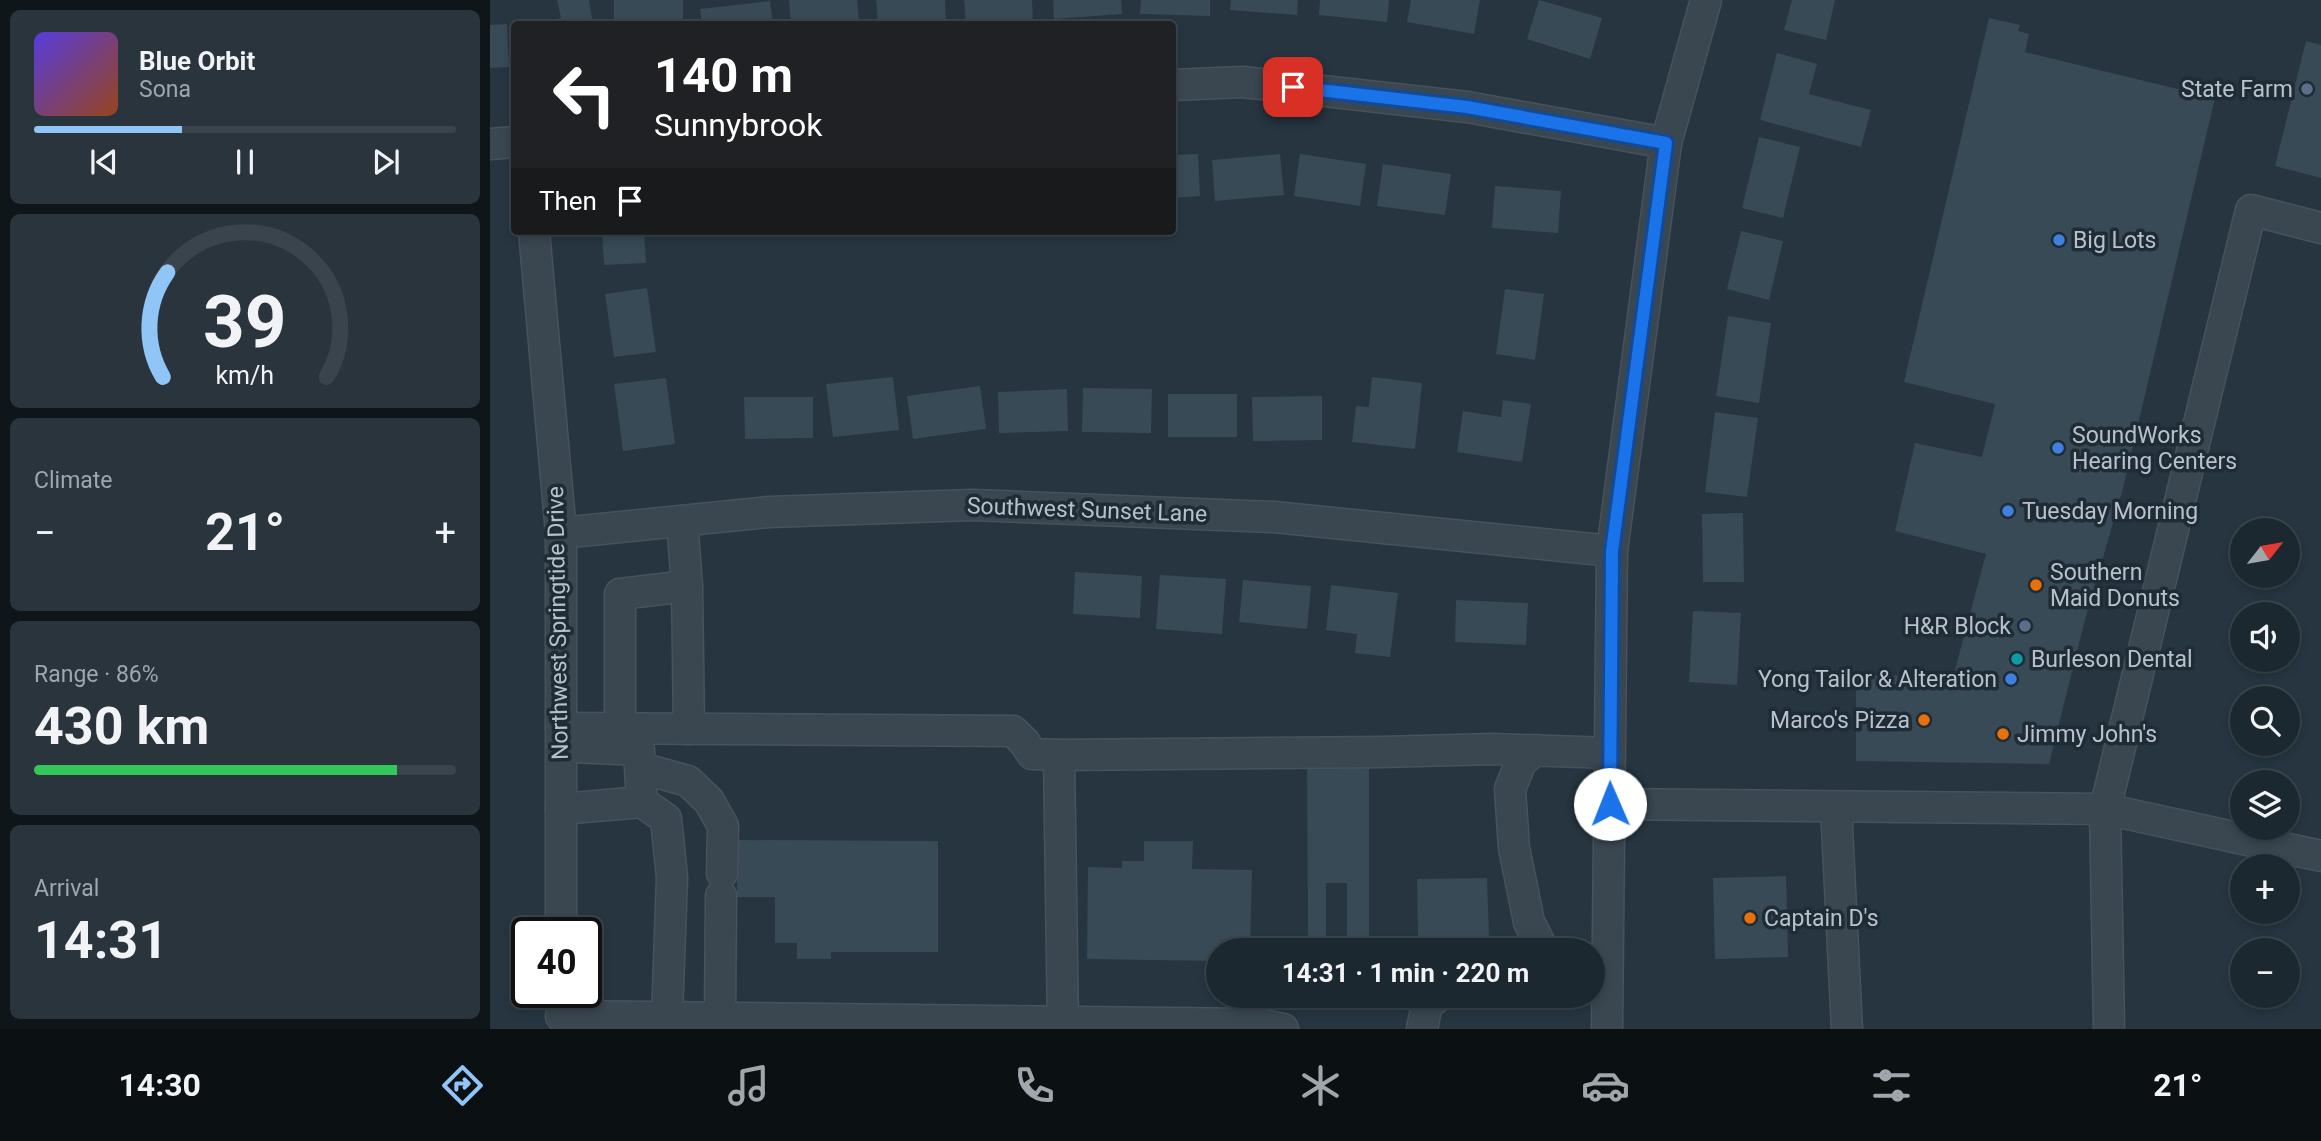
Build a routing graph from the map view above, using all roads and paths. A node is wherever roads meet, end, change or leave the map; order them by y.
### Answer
1 (1706, 0) edge
2 (1176, 85) edge
3 (511, 142) edge
4 (1666, 143) junction
5 (490, 144) edge
6 (2321, 228) edge
7 (534, 235) edge
8 (682, 521) junction
9 (561, 533) junction
10 (1612, 551) junction
11 (687, 586) junction
12 (620, 728) junction
13 (689, 729) junction
14 (561, 737) junction
15 (1535, 750) junction
16 (1609, 753) junction
17 (1059, 755) junction
18 (641, 768) junction
19 (642, 802) junction
20 (1610, 804) junction
21 (1836, 807) junction
22 (561, 809) junction
23 (2105, 809) junction
24 (2321, 856) edge
25 (561, 917) edge
26 (1538, 938) edge
27 (1602, 938) edge
28 (1426, 1008) edge
29 (1604, 1008) edge
30 (561, 1012) edge
31 (667, 1018) junction
32 (720, 1019) junction
33 (917, 1025) edge
34 (1063, 1026) edge
35 (1151, 1026) edge
36 (1241, 1026) edge
37 (1283, 1029) edge
38 (1422, 1029) edge
39 (1607, 1029) edge
40 (1847, 1029) edge
41 (2109, 1029) edge

1 - 4 street
2 - 4 street
3 - 5 street
4 - 10 street
6 - 23 street
7 - 9 street, Northwest Springtide Drive
8 - 9 street, Southwest Sunset Lane
8 - 10 street, Southwest Sunset Lane
8 - 11 street
9 - 14 street, Northwest Springtide Drive
10 - 16 street
11 - 12 street
11 - 13 street
12 - 13 street
12 - 14 street
13 - 17 street
14 - 18 street
14 - 22 street, Northwest Springtide Drive
15 - 16 street
15 - 17 street
15 - 26 street
16 - 20 street
17 - 34 street
18 - 19 street
18 - 32 street
19 - 22 street
19 - 31 street
20 - 21 street
20 - 27 street
21 - 23 street
21 - 40 street
22 - 25 street, Northwest Springtide Drive
23 - 24 street
23 - 41 street
28 - 38 street
29 - 39 street
30 - 31 street
31 - 32 street
32 - 33 street
33 - 34 street
34 - 35 street
35 - 36 street
36 - 37 street

